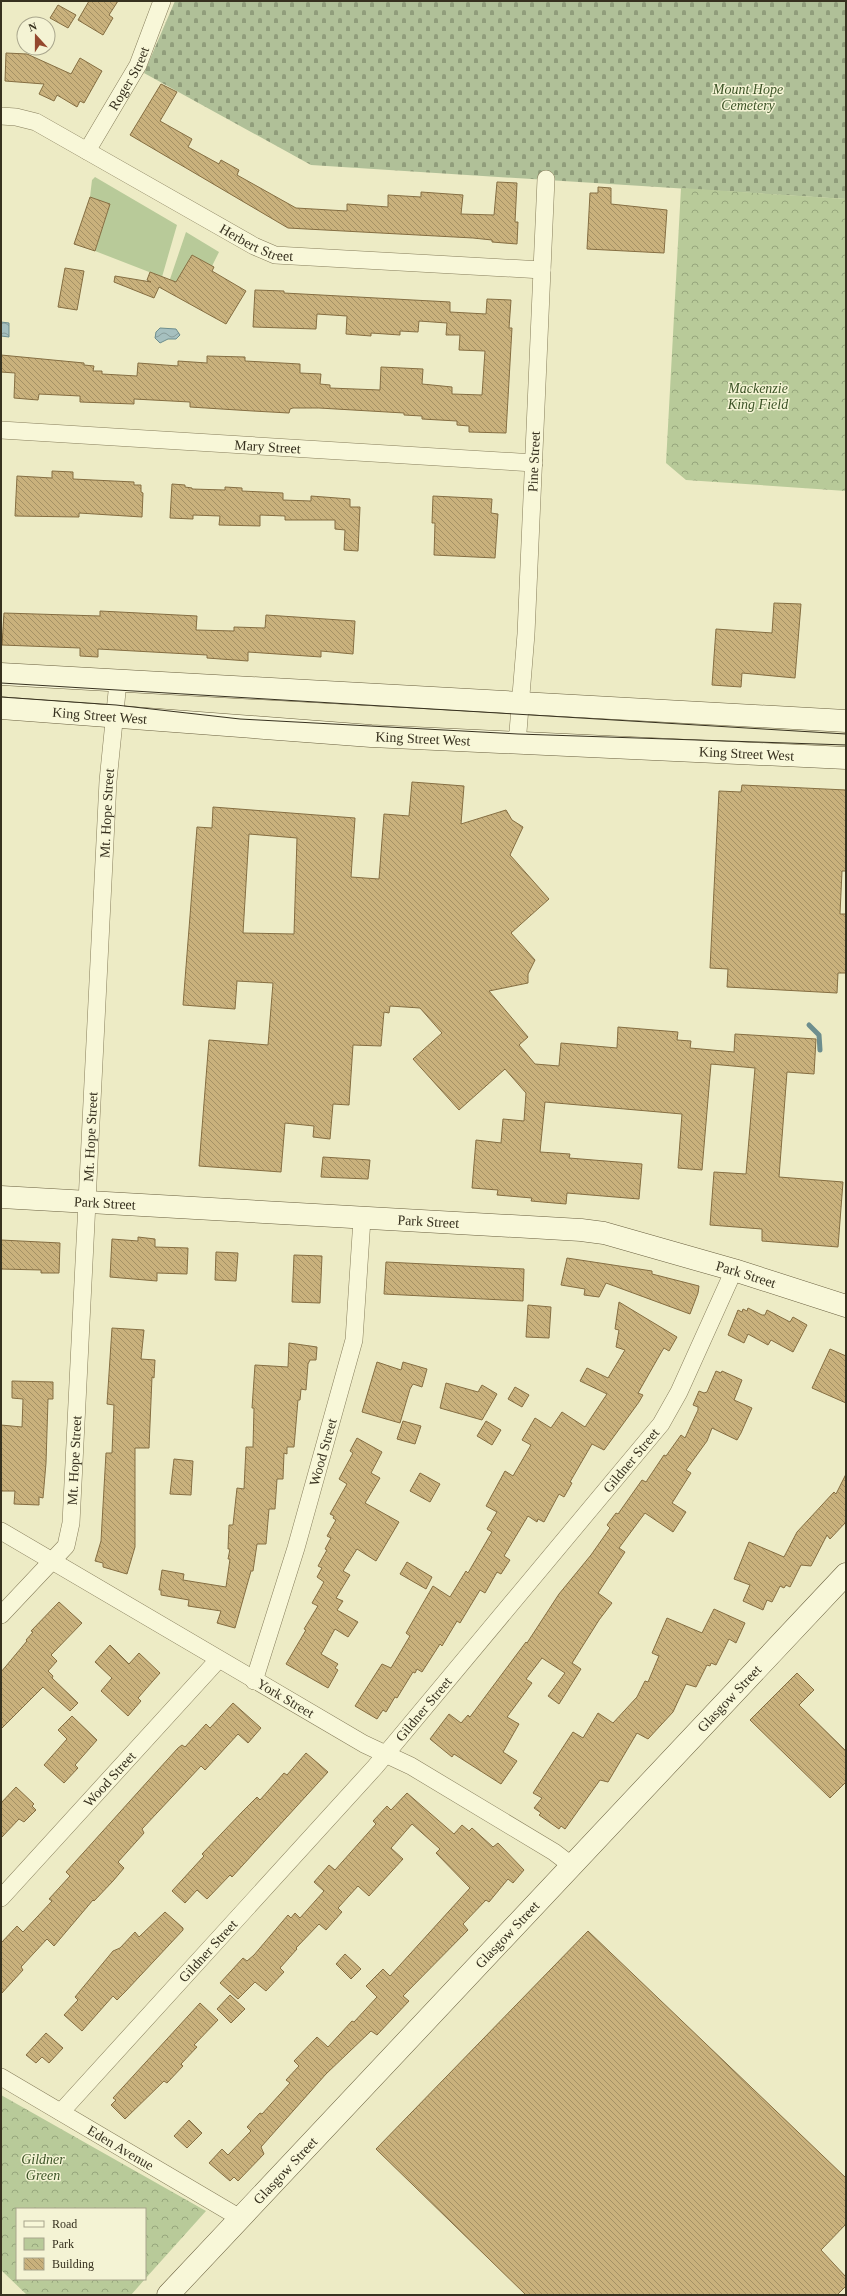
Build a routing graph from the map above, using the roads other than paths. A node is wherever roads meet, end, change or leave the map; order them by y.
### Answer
1 (162, 1) edge
2 (1, 116) edge
3 (87, 151) junction
4 (546, 179) dead end
5 (542, 270) junction
6 (1, 430) edge
7 (534, 463) junction
8 (1, 674) edge
9 (118, 682) junction
10 (521, 702) junction
11 (1, 708) edge
12 (114, 717) junction
13 (846, 722) edge
14 (517, 744) junction
15 (846, 758) edge
16 (1, 1197) edge
17 (88, 1202) junction
18 (362, 1219) junction
19 (734, 1270) junction
20 (846, 1306) edge
21 (1, 1531) edge
22 (50, 1561) junction
23 (846, 1574) edge
24 (1, 1615) edge
25 (218, 1660) junction
26 (254, 1680) junction
27 (386, 1754) junction
28 (571, 1865) junction
29 (1, 1898) edge
30 (1, 2077) edge
31 (61, 2112) junction
32 (240, 2218) junction
33 (168, 2295) edge

1 - 3 street, Roger Street
2 - 3 street, Herbert Street
3 - 5 street, Herbert Street
4 - 5 street, Pine Street
5 - 7 street, Pine Street
6 - 7 street, Mary Street
7 - 10 street, Pine Street
8 - 9 street
9 - 10 street
9 - 12 street, Mt. Hope Street
10 - 13 street
10 - 14 street, Pine Street
11 - 12 street, King Street West
12 - 14 street, King Street West
12 - 17 street, Mt. Hope Street
14 - 15 street, King Street West
16 - 17 street, Park Street
17 - 18 street, Park Street
17 - 22 street, Mt. Hope Street
18 - 19 street, Park Street
18 - 26 street, Wood Street
19 - 20 street, Park Street
19 - 27 street, Gildner Street
21 - 22 street, York Street
22 - 24 street, Mt. Hope Street
22 - 25 street, York Street
23 - 28 street, Glasgow Street
25 - 26 street, York Street
25 - 29 street, Wood Street
26 - 27 street, York Street
27 - 28 street, York Street
27 - 31 street, Gildner Street
28 - 32 street, Glasgow Street
30 - 31 street, Eden Avenue
31 - 32 street, Eden Avenue
32 - 33 street, Glasgow Street

